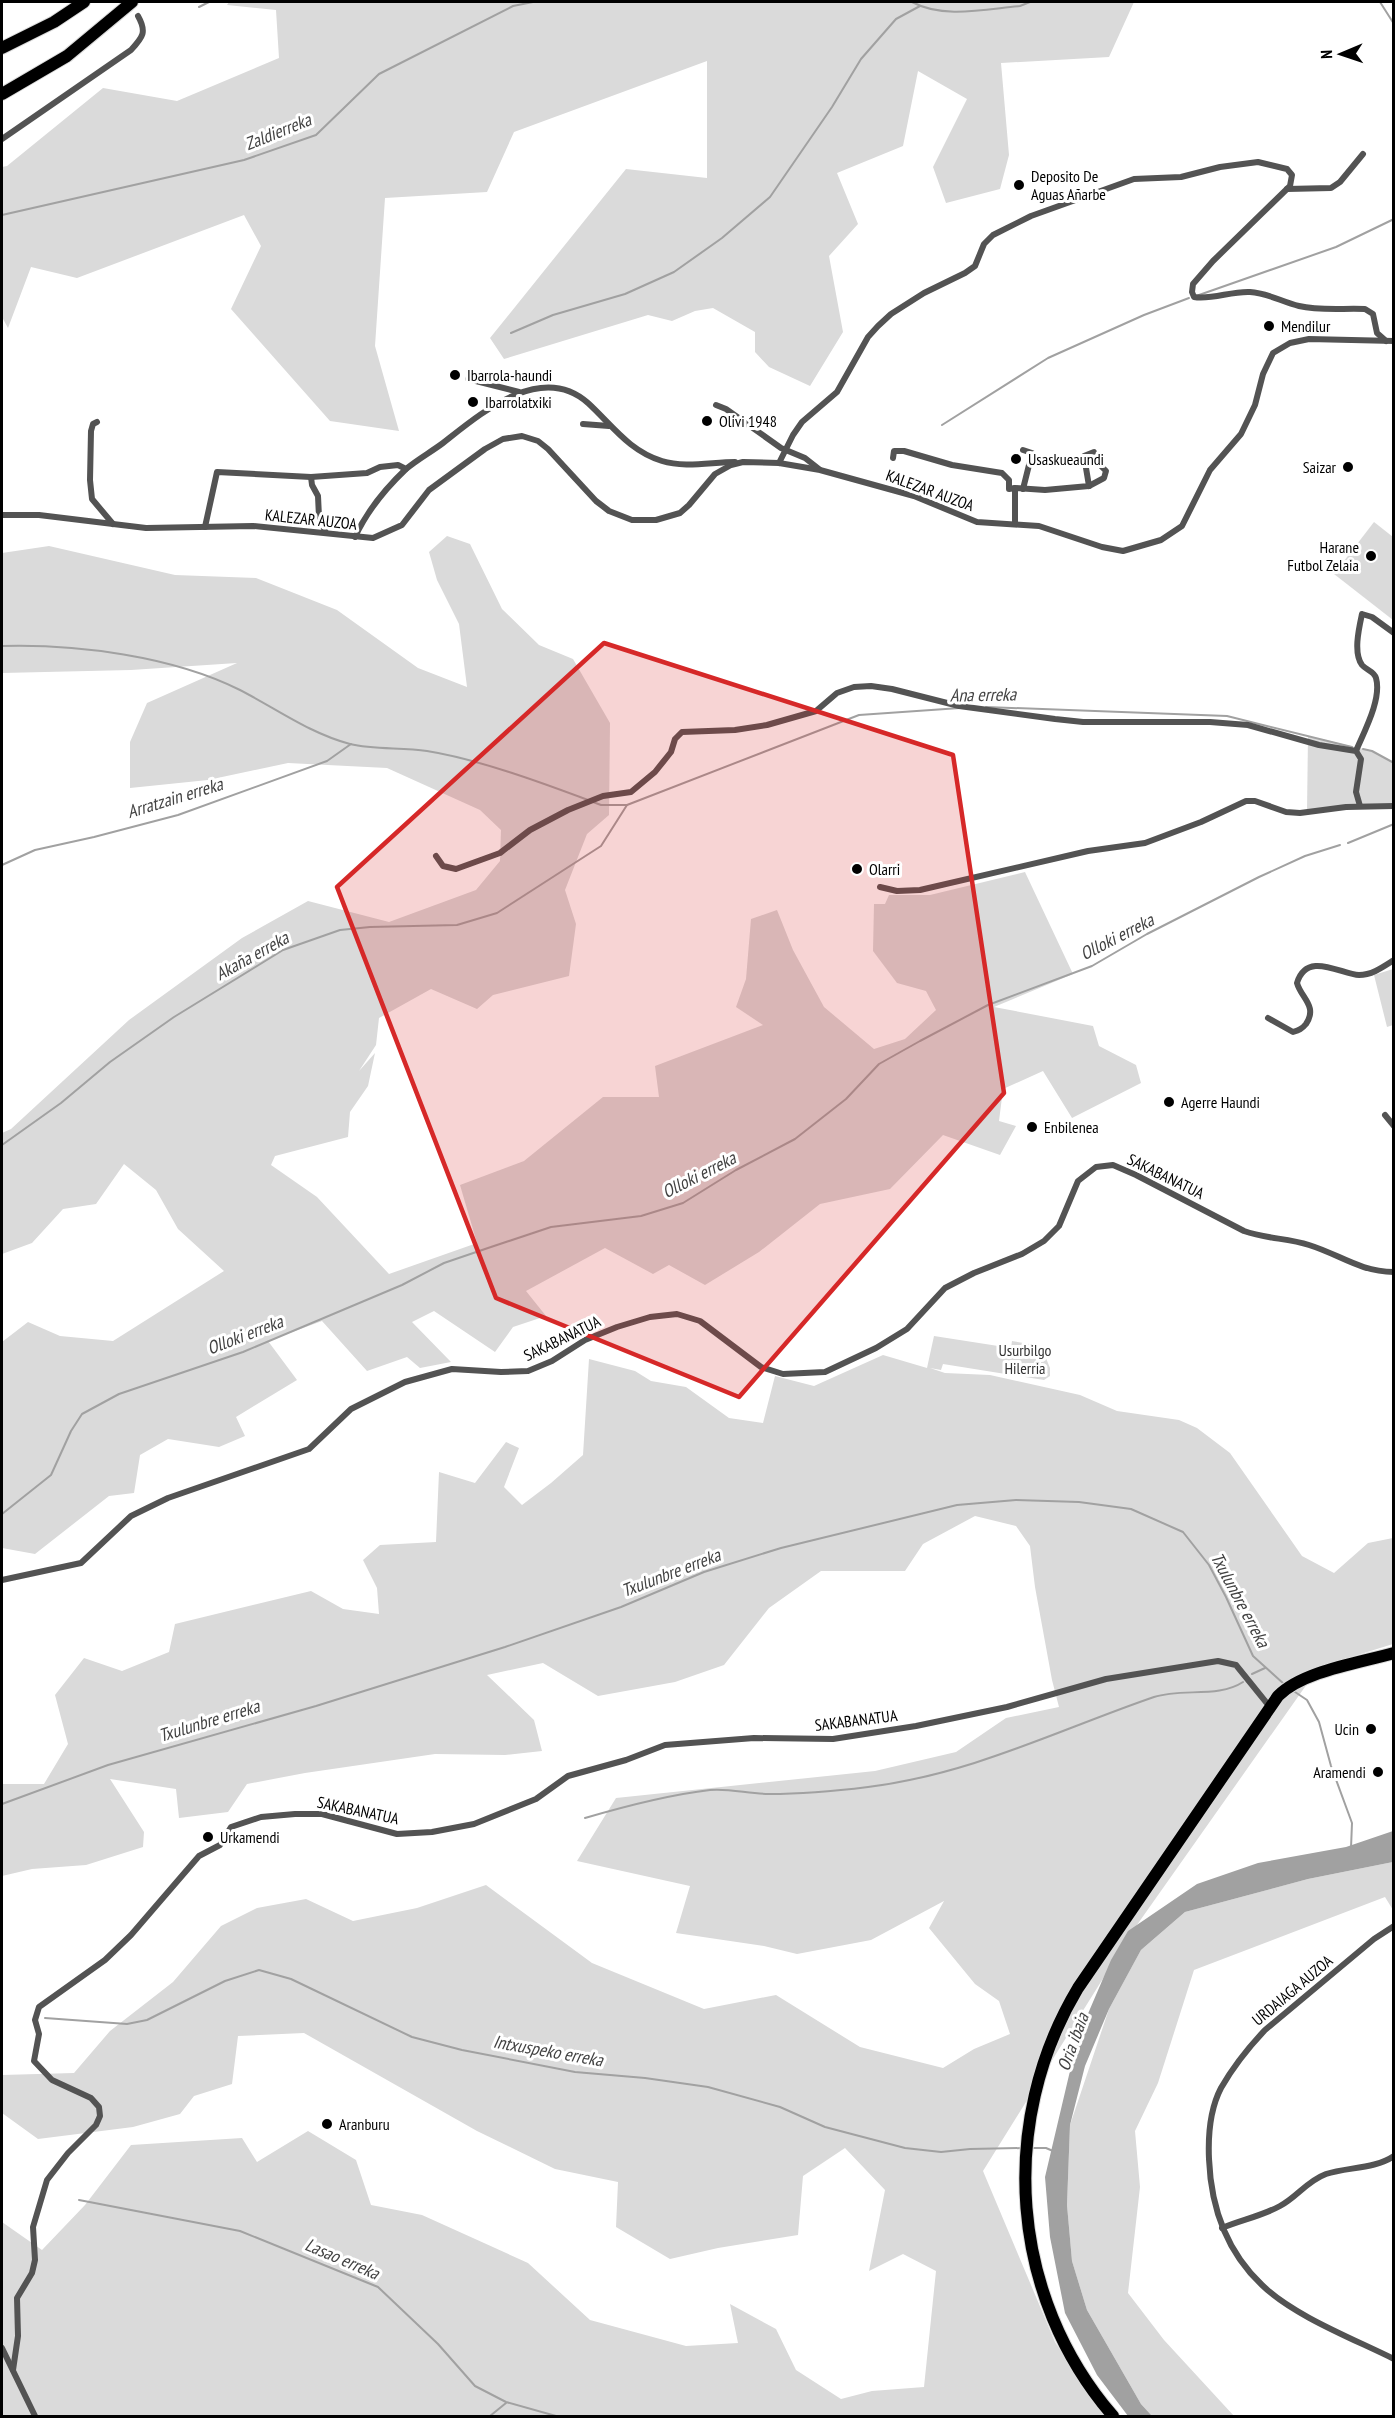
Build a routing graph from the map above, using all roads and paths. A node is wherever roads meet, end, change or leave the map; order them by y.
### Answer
1 (84, 2) edge
2 (132, 2) edge
3 (138, 16) dead end
4 (2, 48) edge
5 (2, 94) edge
6 (2, 139) edge
7 (1363, 154) dead end
8 (1287, 189) junction
9 (1386, 341) junction
10 (1394, 341) edge
11 (468, 379) dead end
12 (519, 392) junction
13 (716, 405) dead end
14 (97, 422) dead end
15 (583, 424) dead end
16 (610, 426) junction
17 (786, 450) junction
18 (1023, 450) dead end
19 (1094, 452) dead end
20 (893, 458) dead end
21 (743, 462) junction
22 (779, 463) junction
23 (1101, 466) dead end
24 (406, 469) junction
25 (820, 470) junction
26 (311, 477) junction
27 (1089, 486) junction
28 (1015, 488) junction
29 (1023, 489) junction
30 (2, 515) edge
31 (113, 524) junction
32 (1015, 524) junction
33 (205, 527) junction
34 (326, 533) junction
35 (355, 537) junction
36 (1394, 633) edge
37 (1356, 751) junction
38 (1360, 806) junction
39 (1394, 806) edge
40 (436, 856) dead end
41 (880, 887) dead end
42 (1394, 960) edge
43 (1268, 1018) dead end
44 (1385, 1115) dead end
45 (1394, 1126) edge
46 (1394, 1272) edge
47 (2, 1580) edge
48 (1394, 1653) edge
49 (1270, 1707) junction
50 (1394, 1926) edge
51 (1394, 2156) edge
52 (1222, 2228) junction
53 (2, 2348) edge
54 (1394, 2359) edge
55 (13, 2370) junction
56 (35, 2416) edge
57 (1113, 2416) edge

1 - 4 highway
2 - 5 highway
3 - 6 street
7 - 8 street
8 - 9 street
8 - 17 street
9 - 10 street, KALEZAR AUZOA
9 - 32 street, KALEZAR AUZOA
11 - 12 street
12 - 16 street
12 - 24 street
13 - 17 street
14 - 31 street
15 - 16 street
16 - 21 street
17 - 22 street
17 - 25 street
18 - 29 street
19 - 27 street
20 - 28 street
21 - 22 street, KALEZAR AUZOA
21 - 35 street, KALEZAR AUZOA
22 - 25 street, KALEZAR AUZOA
23 - 27 street
24 - 26 street
24 - 35 street
25 - 32 street, KALEZAR AUZOA
26 - 33 street
26 - 34 street
27 - 29 street
28 - 29 street
28 - 32 street
30 - 31 street, KALEZAR AUZOA
31 - 33 street, KALEZAR AUZOA
33 - 34 street, KALEZAR AUZOA
34 - 35 street, KALEZAR AUZOA
36 - 37 street
37 - 38 street
37 - 40 street
38 - 39 street
38 - 41 street
42 - 43 street
44 - 45 street
46 - 47 street, SAKABANATUA
48 - 49 highway
49 - 55 street, SAKABANATUA
49 - 57 highway
50 - 52 street, URDAIAGA AUZOA
51 - 52 street
52 - 54 street, URDAIAGA AUZOA
53 - 55 street
55 - 56 street

